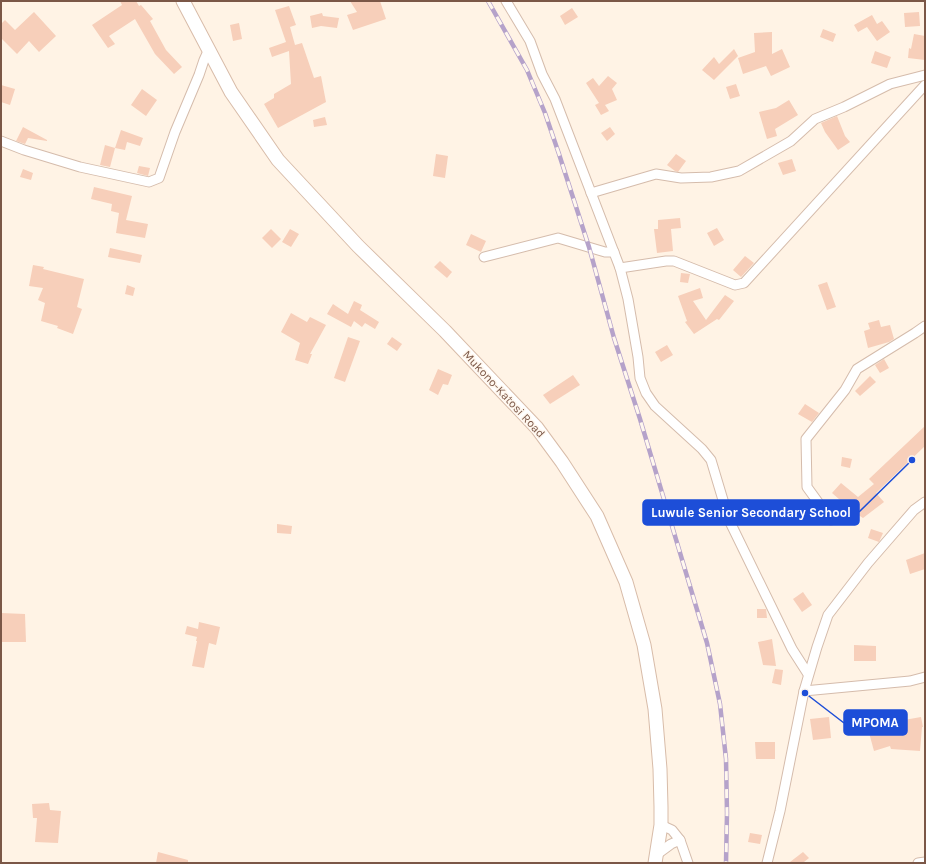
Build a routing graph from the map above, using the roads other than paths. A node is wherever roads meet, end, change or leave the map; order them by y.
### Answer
1 (183, 1) edge
2 (506, 1) edge
3 (209, 49) junction
4 (925, 75) edge
5 (925, 85) edge
6 (1, 141) edge
7 (591, 193) junction
8 (614, 252) junction
9 (484, 258) dead end
10 (620, 268) junction
11 (925, 326) edge
12 (925, 502) edge
13 (831, 520) dead end
14 (808, 674) junction
15 (925, 677) edge
16 (804, 691) junction
17 (661, 825) junction
18 (680, 840) junction
19 (656, 859) edge
20 (925, 862) edge
21 (688, 863) edge
22 (767, 863) edge
23 (918, 863) edge

1 - 3 main road, Mukono-Katosi Road
2 - 7 street
3 - 6 street
3 - 17 main road, Mukono-Katosi Road
4 - 7 street
5 - 10 street
7 - 8 street
8 - 9 street
8 - 10 street
10 - 14 street
11 - 13 street
12 - 14 street
14 - 16 street
15 - 16 street
16 - 22 street
17 - 18 street
17 - 19 main road, Mukono-Katosi Road
18 - 19 street
18 - 21 street
20 - 23 street

